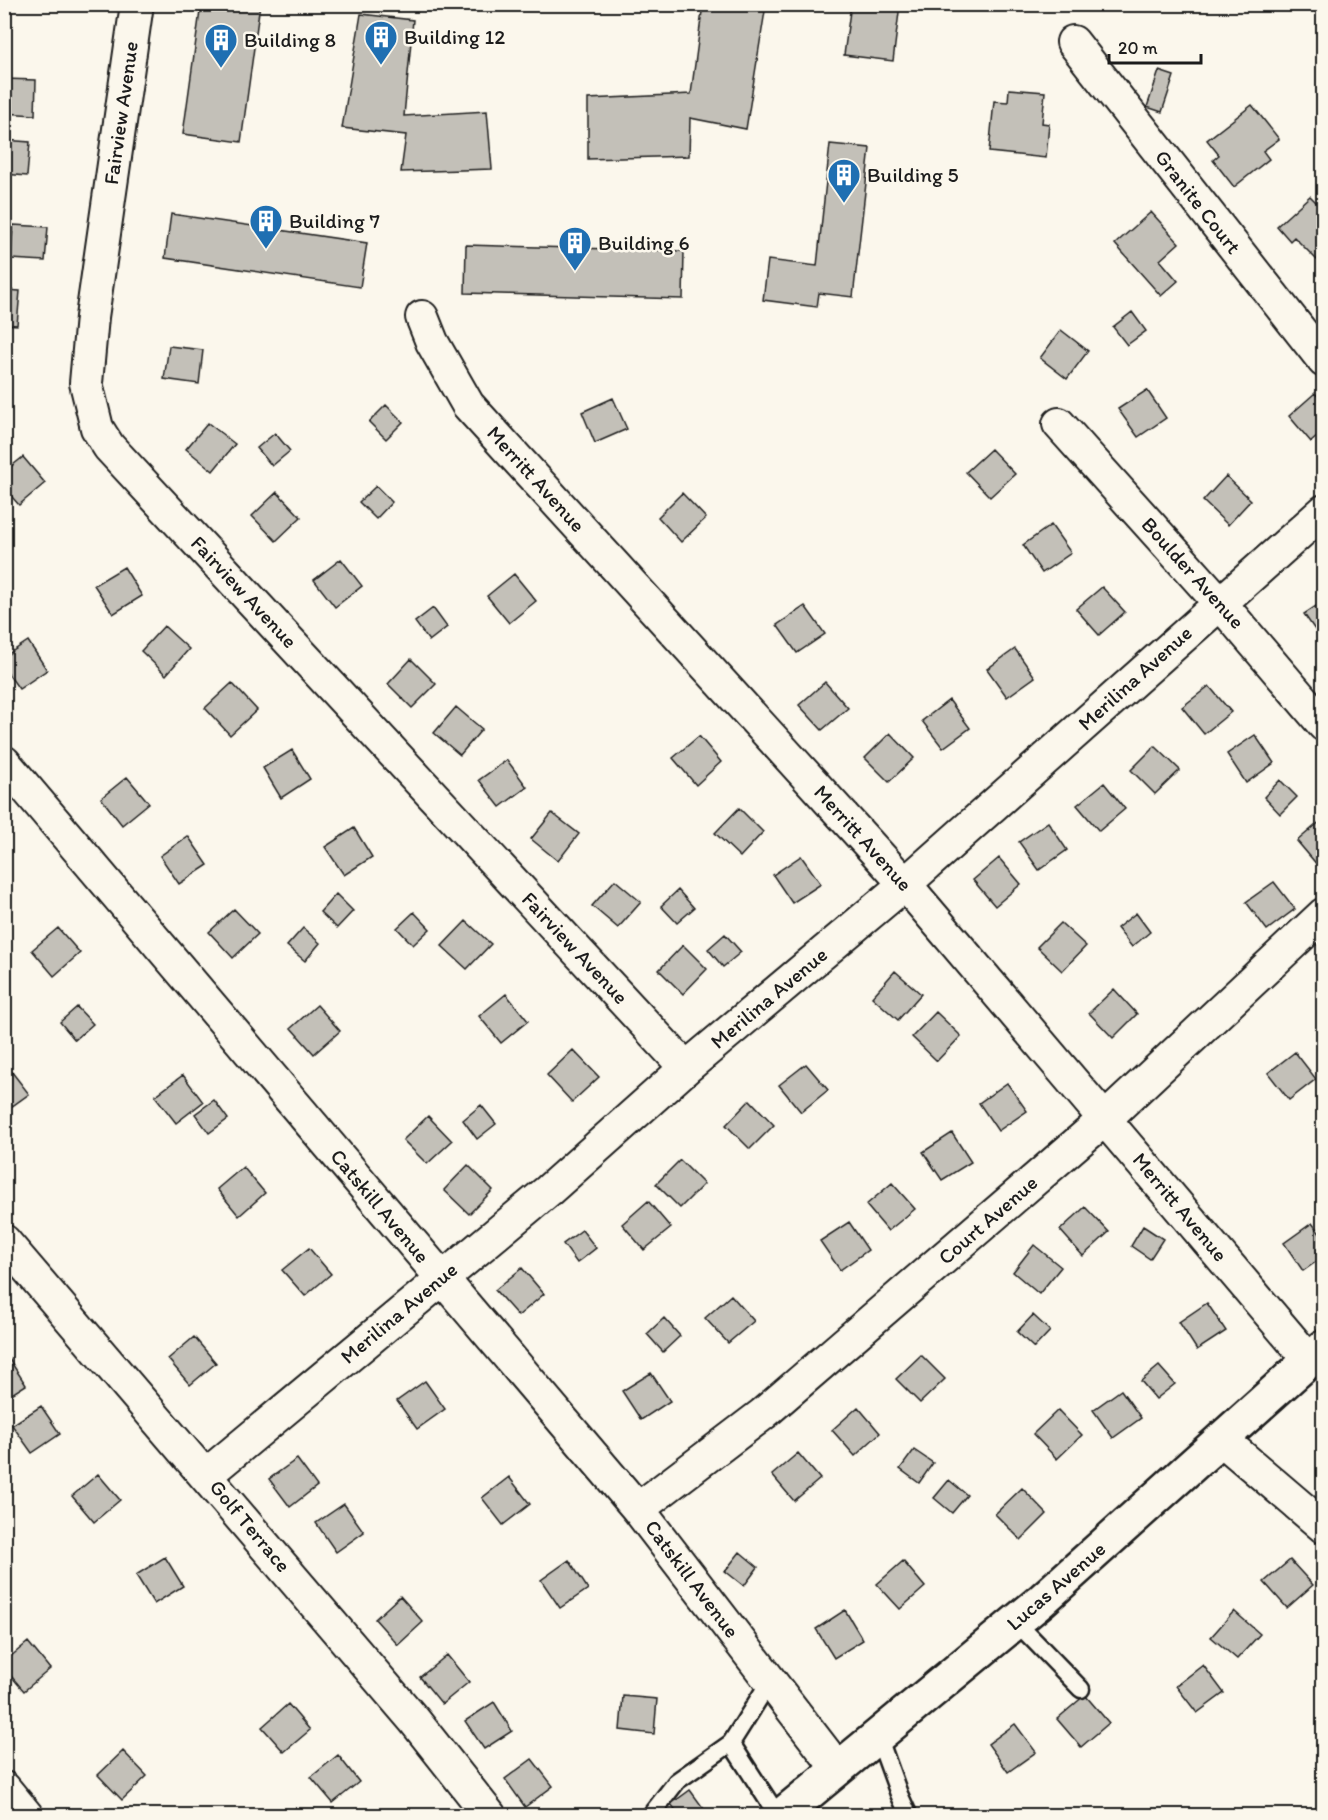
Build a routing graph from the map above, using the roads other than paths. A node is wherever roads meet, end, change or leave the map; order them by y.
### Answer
1 (137, 4) edge
2 (1073, 42) dead end
3 (422, 317) dead end
4 (1323, 361) edge
5 (1059, 424) dead end
6 (1323, 511) edge
7 (1220, 603) junction
8 (1323, 725) edge
9 (4, 762) edge
10 (905, 884) junction
11 (1323, 914) edge
12 (686, 1068) junction
13 (1105, 1119) junction
14 (4, 1241) edge
15 (440, 1278) junction
16 (1316, 1353) edge
17 (1221, 1439) junction
18 (206, 1475) junction
19 (638, 1509) junction
20 (1323, 1527) edge
21 (1006, 1630) junction
22 (770, 1681) junction
23 (1081, 1689) dead end
24 (878, 1736) junction
25 (731, 1743) junction
26 (838, 1769) junction
27 (4, 1788) edge
28 (27, 1815) edge
29 (490, 1815) edge
30 (650, 1815) edge
31 (780, 1815) edge
32 (909, 1815) edge

1 - 12 street, Fairview Avenue
2 - 4 street, Granite Court
3 - 10 street, Merritt Avenue
5 - 7 street, Boulder Avenue
6 - 7 street, Merilina Avenue
7 - 8 street, Boulder Avenue
7 - 10 street, Merilina Avenue
9 - 15 street, Catskill Avenue
10 - 12 street, Merilina Avenue
10 - 13 street, Merritt Avenue
11 - 13 street, Court Avenue
12 - 15 street, Merilina Avenue
13 - 16 street, Merritt Avenue
13 - 19 street, Court Avenue
14 - 18 street, Golf Terrace
15 - 18 street, Merilina Avenue
15 - 19 street, Catskill Avenue
16 - 17 street, Lucas Avenue
17 - 20 street
17 - 21 street, Lucas Avenue
18 - 29 street, Golf Terrace
19 - 22 street, Catskill Avenue
21 - 23 lane
21 - 24 street, Lucas Avenue
22 - 25 lane
22 - 26 street, Catskill Avenue
24 - 26 street, Lucas Avenue
24 - 32 lane
25 - 30 lane
25 - 31 lane
26 - 31 street, Lucas Avenue
27 - 28 street

